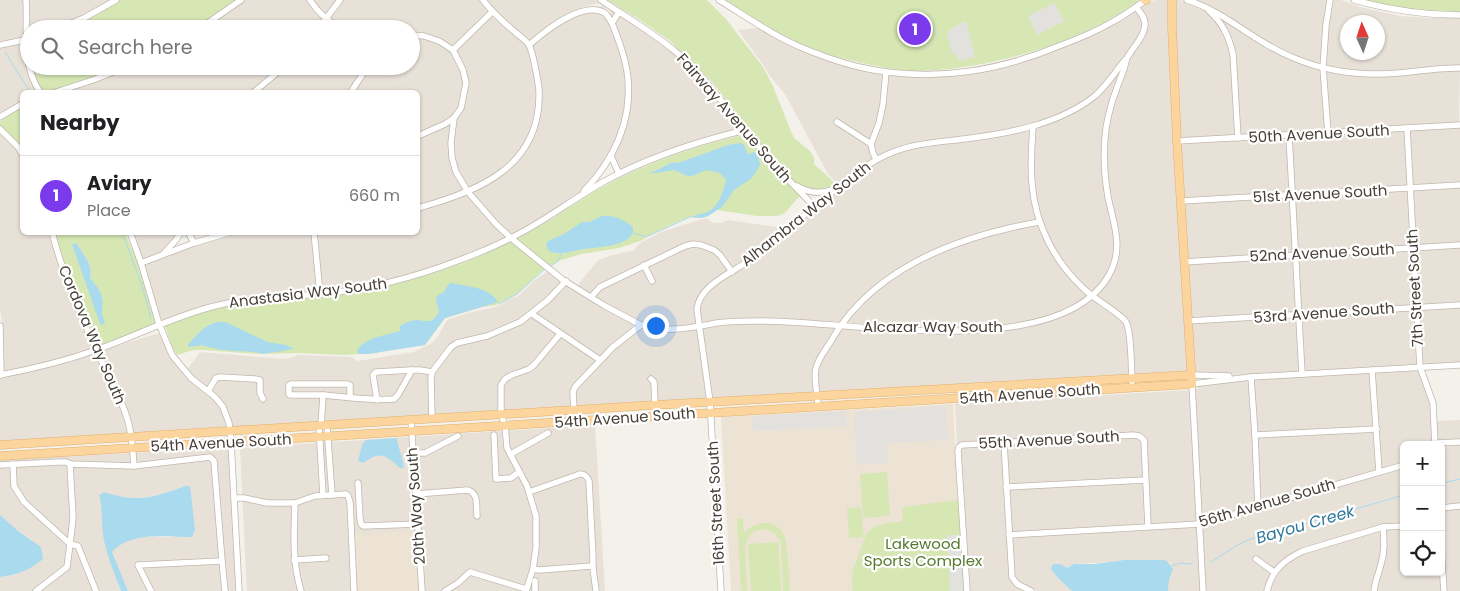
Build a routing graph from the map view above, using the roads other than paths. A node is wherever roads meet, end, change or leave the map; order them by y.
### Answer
1 (26, 0) edge
2 (116, 0) edge
3 (241, 0) edge
4 (310, 0) edge
5 (340, 0) edge
6 (483, 0) edge
7 (599, 0) edge
8 (719, 0) edge
9 (1146, 0) edge
10 (1172, 0) edge
11 (1187, 0) edge
12 (1330, 0) edge
13 (1354, 0) edge
14 (1136, 7) junction
15 (1206, 8) junction
16 (588, 9) junction
17 (492, 12) junction
18 (619, 12) junction
19 (1460, 16) edge
20 (27, 20) edge
21 (79, 20) edge
22 (213, 20) edge
23 (326, 20) joint
24 (612, 23) junction
25 (420, 36) edge
26 (20, 41) edge
27 (0, 45) edge
28 (529, 45) junction
29 (453, 50) junction
30 (1127, 59) junction
31 (1323, 68) junction
32 (1460, 68) edge
33 (886, 72) junction
34 (32, 75) edge
35 (106, 75) edge
36 (274, 75) edge
37 (362, 75) edge
38 (39, 90) edge
39 (62, 90) edge
40 (256, 90) edge
41 (352, 90) edge
42 (20, 105) edge
43 (0, 117) edge
44 (454, 118) junction
45 (837, 122) dead end
46 (1460, 125) edge
47 (1033, 126) junction
48 (1407, 128) junction
49 (0, 129) edge
50 (745, 130) junction
51 (1328, 133) junction
52 (420, 135) edge
53 (1289, 136) junction
54 (1238, 138) junction
55 (1177, 141) junction
56 (871, 144) junction
57 (20, 150) edge
58 (611, 156) junction
59 (876, 160) junction
60 (619, 174) junction
61 (791, 183) junction
62 (1460, 185) edge
63 (1410, 188) junction
64 (836, 189) junction
65 (468, 192) junction
66 (579, 196) junction
67 (1292, 196) junction
68 (1181, 201) junction
69 (420, 207) edge
70 (815, 207) junction
71 (1039, 222) junction
72 (53, 235) edge
73 (131, 235) edge
74 (179, 235) edge
75 (190, 235) edge
76 (222, 235) edge
77 (314, 235) edge
78 (511, 238) junction
79 (194, 244) junction
80 (1460, 245) edge
81 (1413, 248) junction
82 (1296, 255) junction
83 (161, 256) junction
84 (1184, 262) junction
85 (141, 263) junction
86 (644, 265) junction
87 (732, 272) junction
88 (566, 281) junction
89 (652, 281) dead end
90 (320, 294) junction
91 (591, 297) junction
92 (1092, 297) junction
93 (1460, 305) edge
94 (1417, 307) junction
95 (532, 314) junction
96 (1299, 315) junction
97 (1188, 322) junction
98 (159, 324) junction
99 (641, 325) junction
100 (0, 326) edge
101 (840, 326) junction
102 (698, 327) junction
103 (560, 334) junction
104 (96, 350) junction
105 (600, 360) junction
106 (1460, 365) edge
107 (1420, 367) junction
108 (412, 370) junction
109 (433, 370) junction
110 (1372, 370) junction
111 (1302, 374) junction
112 (0, 375) edge
113 (1251, 377) junction
114 (651, 379) dead end
115 (1192, 380) junction
116 (1132, 383) junction
117 (953, 389) junction
118 (208, 392) junction
119 (323, 395) junction
120 (818, 396) junction
121 (350, 397) junction
122 (954, 398) junction
123 (263, 399) dead end
124 (377, 400) junction
125 (710, 402) junction
126 (655, 405) junction
127 (818, 406) junction
128 (574, 410) junction
129 (710, 412) junction
130 (501, 415) junction
131 (432, 419) junction
132 (411, 420) junction
133 (323, 426) junction
134 (505, 426) junction
135 (1377, 429) junction
136 (230, 431) junction
137 (411, 432) junction
138 (548, 432) dead end
139 (494, 435) dead end
140 (1255, 435) junction
141 (458, 436) dead end
142 (324, 437) junction
143 (132, 438) junction
144 (1435, 441) edge
145 (231, 442) junction
146 (1460, 442) edge
147 (1004, 443) junction
148 (1445, 443) edge
149 (0, 446) edge
150 (132, 448) junction
151 (413, 453) junction
152 (510, 454) junction
153 (0, 456) edge
154 (13, 464) junction
155 (70, 464) junction
156 (0, 465) edge
157 (134, 466) junction
158 (1400, 466) edge
159 (519, 472) junction
160 (1379, 472) junction
161 (1145, 480) junction
162 (358, 483) dead end
163 (1006, 487) junction
164 (529, 492) junction
165 (416, 494) junction
166 (332, 495) junction
167 (323, 496) junction
168 (234, 498) junction
169 (295, 502) junction
170 (1258, 506) junction
171 (1460, 506) edge
172 (1445, 508) edge
173 (477, 516) dead end
174 (418, 524) junction
175 (1200, 524) junction
176 (1148, 526) junction
177 (1400, 526) edge
178 (1383, 527) junction
179 (1009, 535) junction
180 (70, 544) junction
181 (326, 558) dead end
182 (1256, 559) dead end
183 (294, 560) junction
184 (222, 561) junction
185 (592, 566) junction
186 (533, 569) junction
187 (1274, 572) junction
188 (1443, 576) edge
189 (535, 581) dead end
190 (526, 590) edge
191 (36, 591) edge
192 (96, 591) edge
193 (151, 591) edge
194 (225, 591) edge
195 (238, 591) edge
196 (301, 591) edge
197 (354, 591) edge
198 (422, 591) edge
199 (446, 591) edge
200 (535, 591) edge
201 (596, 591) edge
202 (721, 591) edge
203 (967, 591) edge
204 (1031, 591) edge
205 (1203, 591) edge
206 (1267, 591) edge
207 (1374, 591) edge
208 (1444, 591) edge

1 - 20 street
2 - 21 street
3 - 22 street
4 - 23 street
5 - 23 street
6 - 17 street
7 - 16 street
7 - 18 street, Fairway Avenue South
8 - 33 street
9 - 14 street
10 - 55 main road
11 - 15 street
12 - 31 street
13 - 19 street
14 - 30 street, Alcazar Way South
14 - 33 street
15 - 31 street
15 - 54 street
16 - 24 street
16 - 28 street
17 - 28 street
17 - 29 street
18 - 24 street
18 - 50 street, Fairway Avenue South
24 - 58 street
25 - 29 street
26 - 27 street
28 - 65 street
29 - 44 street
30 - 47 street, Alhambra Way South
30 - 92 street, Alcazar Way South
31 - 32 street
31 - 51 street
33 - 56 street
34 - 38 street
35 - 39 street
36 - 40 street
37 - 41 street
42 - 43 street
44 - 52 street
44 - 65 street
45 - 56 street
46 - 48 street, 50th Avenue South
47 - 59 street, Alhambra Way South
47 - 71 street
48 - 51 street, 50th Avenue South
48 - 63 street, 7th Street South
49 - 57 street
50 - 60 street, Anastasia Way South
50 - 61 street, Fairway Avenue South
51 - 53 street, 50th Avenue South
53 - 54 street, 50th Avenue South
53 - 67 street
54 - 55 street, 50th Avenue South
55 - 68 main road
56 - 59 street
58 - 60 street
58 - 66 street
59 - 64 street, Alhambra Way South
60 - 66 street, Anastasia Way South
61 - 64 street
61 - 70 street, Fairway Avenue South
62 - 63 street, 51st Avenue South
63 - 67 street, 51st Avenue South
63 - 81 street, 7th Street South
64 - 70 street, Alhambra Way South
65 - 69 street
65 - 78 street
66 - 78 street, Anastasia Way South
67 - 68 street, 51st Avenue South
67 - 82 street
68 - 84 main road
70 - 87 street, Alhambra Way South
71 - 92 street
71 - 101 street
72 - 104 street, Cordova Way South
73 - 85 street
74 - 83 street
75 - 79 street
76 - 79 street
77 - 90 street
78 - 88 street
78 - 90 street, Anastasia Way South
79 - 83 street
80 - 81 street, 52nd Avenue South
81 - 82 street, 52nd Avenue South
81 - 94 street, 7th Street South
82 - 84 street, 52nd Avenue South
82 - 96 street
83 - 85 street
84 - 97 main road
85 - 98 street
86 - 87 street
86 - 89 street
86 - 91 street
87 - 102 street, Alhambra Way South
88 - 91 street
88 - 95 street
90 - 98 street, Anastasia Way South
91 - 99 street
92 - 101 street, Alcazar Way South
92 - 116 street
93 - 94 street, 53rd Avenue South
94 - 96 street, 53rd Avenue South
94 - 107 street, 7th Street South
95 - 103 street
95 - 109 street
96 - 97 street, 53rd Avenue South
96 - 111 street
97 - 115 main road
98 - 104 street, Anastasia Way South
98 - 118 street
99 - 102 street
99 - 105 street
100 - 112 street
101 - 102 street, Alcazar Way South
101 - 120 street
102 - 125 street, 16th Street South
103 - 105 street
103 - 130 street
104 - 112 street, Anastasia Way South
104 - 143 street, Cordova Way South
105 - 128 street
106 - 107 street, 54th Avenue South
107 - 110 street, 54th Avenue South
107 - 144 street, 7th Street South
108 - 109 street
108 - 124 street
108 - 124 street
109 - 131 street
110 - 111 street, 54th Avenue South
110 - 135 street
111 - 113 street, 54th Avenue South
113 - 115 street, 54th Avenue South
113 - 140 street
114 - 126 street
115 - 116 main road, 54th Avenue South
115 - 175 street
116 - 117 main road, 54th Avenue South
116 - 122 main road, 54th Avenue South
117 - 120 main road, 54th Avenue South
117 - 122 street
118 - 123 street
118 - 136 street
119 - 121 street
119 - 121 street
119 - 133 street
120 - 125 main road, 54th Avenue South
120 - 127 street
121 - 124 street
122 - 127 main road, 54th Avenue South
125 - 126 main road, 54th Avenue South
125 - 129 street, 16th Street South
126 - 128 main road, 54th Avenue South
127 - 129 main road, 54th Avenue South
128 - 130 main road, 54th Avenue South
129 - 134 main road, 54th Avenue South
129 - 202 street, 16th Street South
130 - 131 main road, 54th Avenue South
130 - 134 street
131 - 132 main road, 54th Avenue South
132 - 133 main road, 54th Avenue South
132 - 137 street, 20th Way South
133 - 136 main road, 54th Avenue South
133 - 142 street
134 - 137 main road, 54th Avenue South
134 - 152 street
135 - 140 street
135 - 160 street
136 - 143 main road, 54th Avenue South
136 - 145 street
137 - 142 main road, 54th Avenue South
137 - 151 street, 20th Way South
138 - 152 street
139 - 159 street
140 - 170 street
141 - 151 street
142 - 145 main road, 54th Avenue South
142 - 166 street
142 - 167 street
143 - 149 main road, 54th Avenue South
143 - 150 street, Cordova Way South
145 - 150 main road, 54th Avenue South
145 - 168 street
146 - 148 street
147 - 161 street, 55th Avenue South
147 - 163 street
147 - 203 street, 55th Avenue South
150 - 153 main road, 54th Avenue South
150 - 157 street, Cordova Way South
151 - 165 street, 20th Way South
152 - 159 street
154 - 155 street
154 - 156 street
154 - 180 street
155 - 157 street
155 - 180 street
157 - 184 street
158 - 160 street, 56th Avenue South
159 - 164 street
160 - 170 street, 56th Avenue South
161 - 163 street
161 - 176 street
162 - 174 street
163 - 179 street
164 - 185 street
164 - 186 street
165 - 173 street
165 - 174 street, 20th Way South
166 - 167 street
166 - 197 street
167 - 169 street
168 - 169 street
168 - 195 street
169 - 183 street
170 - 175 street, 56th Avenue South
171 - 172 street
174 - 198 street, 20th Way South
175 - 176 street, 56th Avenue South
175 - 205 street
176 - 179 street, 56th Avenue South
177 - 178 street
178 - 187 street
178 - 207 street
179 - 204 street
180 - 191 street
180 - 192 street
181 - 183 street
182 - 187 street
183 - 196 street
184 - 193 street
184 - 194 street
185 - 186 street
185 - 201 street
186 - 190 street
187 - 206 street
188 - 208 street
189 - 200 street
190 - 199 street

